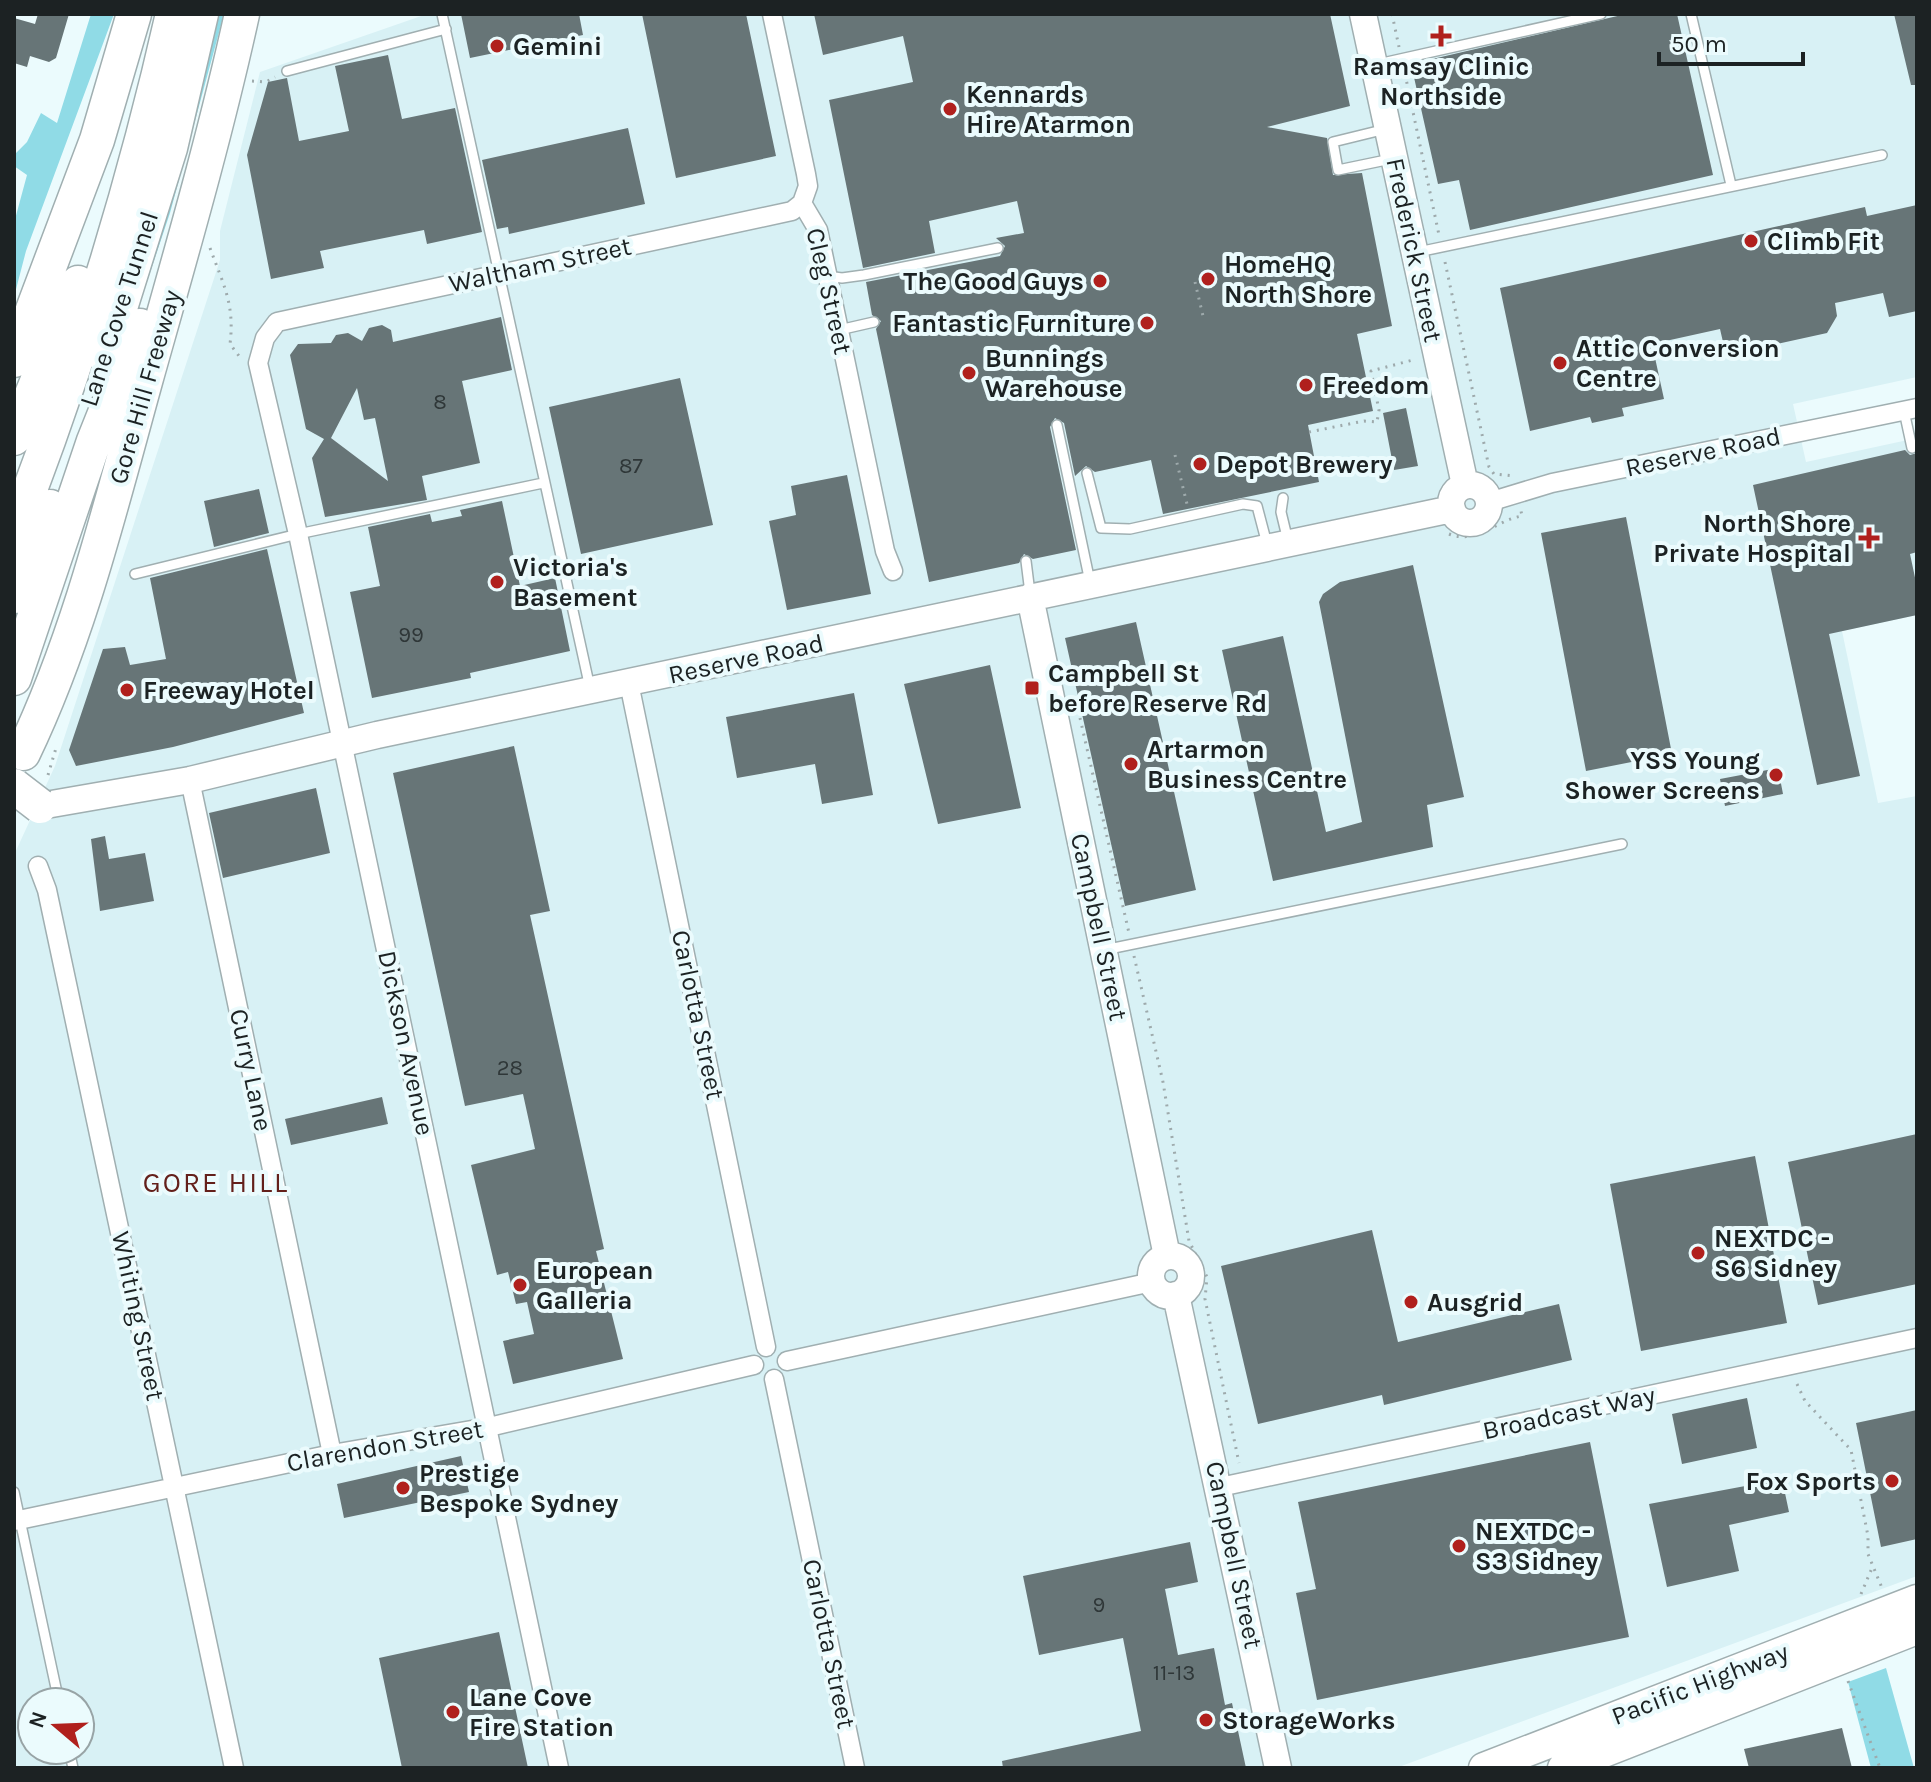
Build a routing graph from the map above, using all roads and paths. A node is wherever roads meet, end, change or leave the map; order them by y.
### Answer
1 (134, 14) edge
2 (167, 14) edge
3 (173, 14) edge
4 (201, 14) edge
5 (242, 14) edge
6 (442, 14) edge
7 (772, 14) edge
8 (1363, 14) edge
9 (1601, 14) edge
10 (1691, 14) edge
11 (446, 29) junction
12 (1374, 64) junction
13 (287, 71) joint
14 (252, 81) dead end
15 (1388, 129) junction
16 (1882, 155) dead end
17 (1394, 158) junction
18 (1731, 185) junction
19 (802, 203) junction
20 (210, 248) dead end
21 (998, 248) dead end
22 (1415, 253) junction
23 (501, 272) junction
24 (827, 276) junction
25 (1195, 282) dead end
26 (1203, 316) dead end
27 (874, 322) dead end
28 (839, 330) junction
29 (14, 360) edge
30 (1414, 360) dead end
31 (258, 363) junction
32 (1911, 410) edge
33 (1057, 425) dead end
34 (1309, 432) dead end
35 (14, 438) edge
36 (1912, 448) dead end
37 (1175, 455) dead end
38 (1489, 467) dead end
39 (1087, 473) dead end
40 (543, 483) junction
41 (1465, 485) junction
42 (1518, 493) junction
43 (1283, 498) dead end
44 (1489, 502) junction
45 (1190, 516) junction
46 (1447, 520) junction
47 (14, 532) edge
48 (298, 534) junction
49 (1278, 545) junction
50 (1026, 561) dead end
51 (893, 571) dead end
52 (135, 574) dead end
53 (1091, 584) junction
54 (14, 596) edge
55 (1030, 597) junction
56 (17, 669) edge
57 (629, 683) junction
58 (590, 691) junction
59 (1079, 713) dead end
60 (342, 743) junction
61 (23, 753) dead end
62 (190, 780) junction
63 (27, 796) edge
64 (1622, 844) dead end
65 (38, 866) dead end
66 (1131, 944) junction
67 (1104, 950) junction
68 (1167, 1256) junction
69 (1152, 1282) junction
70 (1176, 1295) junction
71 (1917, 1338) edge
72 (766, 1347) junction
73 (787, 1361) junction
74 (754, 1365) junction
75 (774, 1379) junction
76 (1799, 1391) dead end
77 (489, 1427) junction
78 (332, 1454) junction
79 (1232, 1485) junction
80 (174, 1487) junction
81 (14, 1492) edge
82 (17, 1520) edge
83 (1872, 1568) junction
84 (1887, 1595) dead end
85 (1917, 1600) edge
86 (1855, 1607) dead end
87 (1917, 1629) edge
88 (1848, 1679) dead end
89 (55, 1686) edge
90 (234, 1768) edge
91 (559, 1768) edge
92 (855, 1768) edge
93 (1278, 1768) edge
94 (1484, 1768) edge
95 (1563, 1768) edge
96 (1880, 1768) edge

1 - 29 highway
2 - 35 highway
3 - 47 highway, Lane Cove Tunnel
4 - 54 highway, Lane Cove Tunnel
5 - 56 highway
5 - 61 highway, Gore Hill Freeway
6 - 11 lane
7 - 19 street, Cleg Street
8 - 12 street, Frederick Street
9 - 12 lane
10 - 18 lane
11 - 13 lane
11 - 23 lane
12 - 15 street, Frederick Street
13 - 14 path
15 - 17 street, Frederick Street
15 - 17 lane
16 - 18 lane
17 - 22 street, Frederick Street
18 - 22 lane
19 - 23 street, Waltham Street
19 - 24 street, Cleg Street
20 - 31 path
21 - 24 lane
22 - 41 street, Frederick Street
23 - 31 street, Waltham Street
23 - 40 lane
24 - 28 street, Cleg Street
25 - 26 path
27 - 28 lane
28 - 51 street, Cleg Street
30 - 34 path
31 - 48 street, Dickson Avenue
32 - 36 lane
32 - 42 street, Reserve Road
33 - 53 lane
37 - 45 path
38 - 42 path
39 - 45 lane
40 - 48 lane
40 - 58 lane
41 - 44 street
41 - 46 street
42 - 44 street, Reserve Road
42 - 46 path
43 - 49 lane
44 - 46 street
45 - 49 lane
46 - 49 street, Reserve Road
48 - 52 lane
48 - 60 street, Dickson Avenue
49 - 53 street, Reserve Road
50 - 55 lane
53 - 55 street, Reserve Road
55 - 57 street, Reserve Road
55 - 67 street, Campbell Street
57 - 58 street, Reserve Road
57 - 72 street, Carlotta Street
58 - 60 street, Reserve Road
59 - 66 path
60 - 62 street, Reserve Road
60 - 77 street, Dickson Avenue
62 - 63 street, Reserve Road
62 - 78 street, Curry Lane
64 - 66 lane
65 - 80 street, Whiting Street
66 - 67 lane
66 - 79 path
67 - 68 street, Campbell Street
68 - 69 street
68 - 70 street
69 - 70 street
69 - 73 street
70 - 79 street, Campbell Street
71 - 79 street, Broadcast Way
72 - 73 street
72 - 74 street
73 - 75 street
74 - 75 street
74 - 77 street, Clarendon Street
75 - 92 street, Carlotta Street
76 - 83 path
77 - 78 street, Clarendon Street
77 - 91 street, Dickson Avenue
78 - 80 street, Clarendon Street
79 - 93 street, Campbell Street
80 - 82 street, Clarendon Street
80 - 90 street, Whiting Street
81 - 82 lane
82 - 89 lane
83 - 84 path
83 - 86 path
85 - 94 main road, Pacific Highway
87 - 95 main road, Pacific Highway
88 - 96 path

